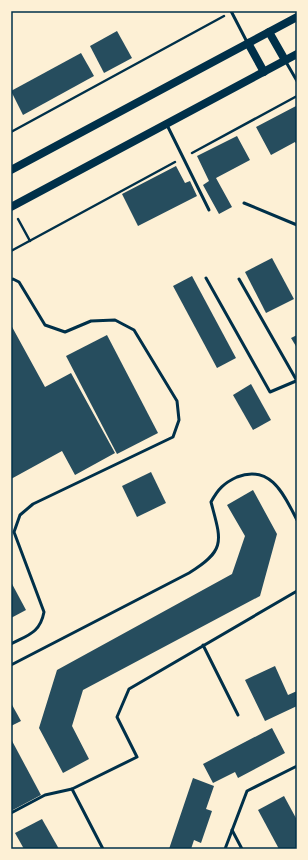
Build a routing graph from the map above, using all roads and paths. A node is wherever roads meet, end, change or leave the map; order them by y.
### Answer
1 (232, 11) edge
2 (297, 17) edge
3 (269, 32) junction
4 (248, 43) junction
5 (297, 54) edge
6 (285, 60) junction
7 (264, 72) junction
8 (297, 81) edge
9 (297, 96) edge
10 (166, 123) junction
11 (11, 132) edge
12 (187, 156) dead end
13 (181, 159) dead end
14 (11, 170) edge
15 (244, 203) dead end
16 (11, 207) edge
17 (209, 210) dead end
18 (18, 219) dead end
19 (297, 225) edge
20 (30, 241) junction
21 (11, 251) edge
22 (206, 278) dead end
23 (239, 279) dead end
24 (11, 280) edge
25 (297, 381) edge
26 (297, 520) edge
27 (297, 591) edge
28 (11, 644) edge
29 (203, 645) junction
30 (11, 665) edge
31 (238, 715) dead end
32 (297, 766) edge
33 (72, 789) junction
34 (11, 813) edge
35 (232, 830) junction
36 (103, 849) edge
37 (225, 849) edge
38 (242, 849) edge

1 - 4 lane
1 - 11 path
2 - 3 main road
3 - 4 main road
3 - 6 main road
4 - 7 main road
4 - 14 main road
5 - 6 main road
6 - 7 main road
6 - 8 lane
7 - 10 main road
9 - 12 path
10 - 16 main road
10 - 17 lane
13 - 20 path
15 - 19 lane
18 - 20 path
20 - 21 path
22 - 25 lane
23 - 25 lane
24 - 28 lane
26 - 30 lane
27 - 29 lane
29 - 31 lane
29 - 33 lane
32 - 35 lane
33 - 34 lane
33 - 36 lane
35 - 37 lane
35 - 38 lane

